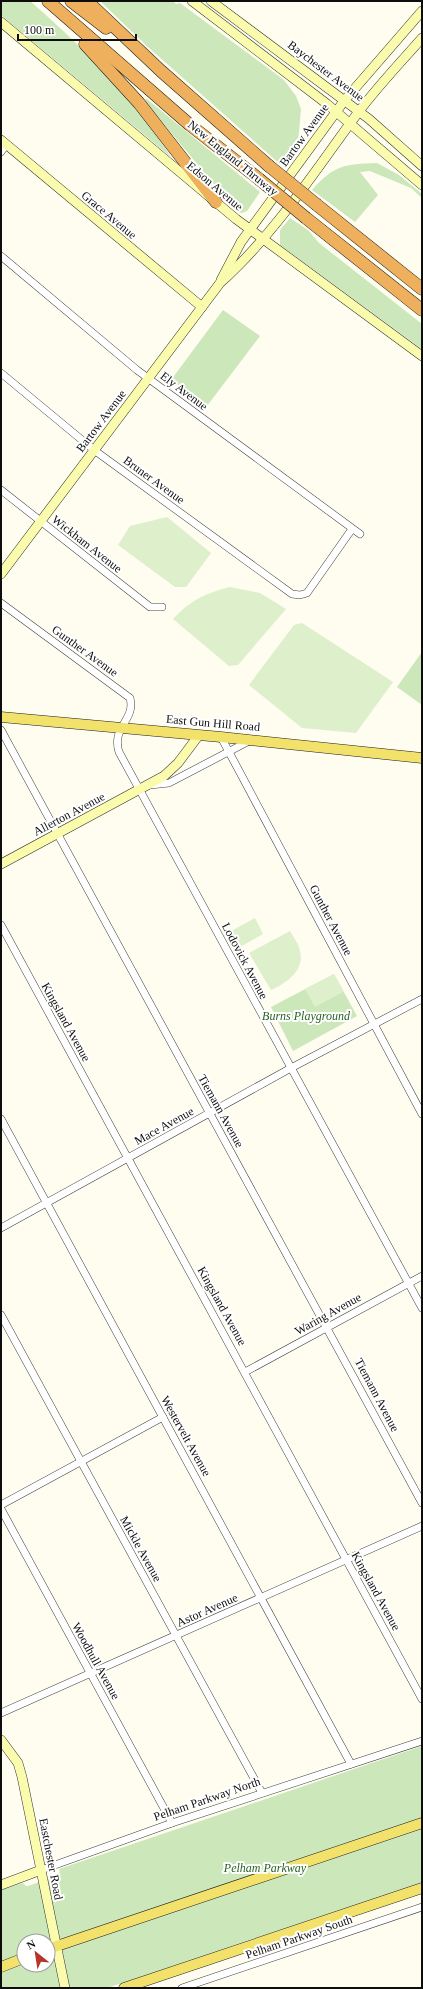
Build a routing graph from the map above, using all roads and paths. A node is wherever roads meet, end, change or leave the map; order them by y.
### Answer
1 (46, 1) edge
2 (71, 1) edge
3 (87, 1) edge
4 (192, 1) edge
5 (212, 1) edge
6 (422, 11) edge
7 (1, 22) edge
8 (422, 38) edge
9 (161, 71) junction
10 (344, 101) junction
11 (336, 112) junction
12 (359, 112) junction
13 (350, 123) junction
14 (3, 146) edge
15 (422, 166) edge
16 (422, 185) edge
17 (216, 202) junction
18 (250, 229) junction
19 (263, 239) junction
20 (1, 256) edge
21 (220, 283) junction
22 (422, 289) edge
23 (202, 307) junction
24 (422, 310) edge
25 (422, 356) edge
26 (1, 373) edge
27 (148, 378) junction
28 (94, 450) junction
29 (1, 490) edge
30 (40, 522) junction
31 (352, 529) junction
32 (360, 534) dead end
33 (1, 574) edge
34 (1, 603) edge
35 (162, 607) dead end
36 (1, 717) edge
37 (122, 728) junction
38 (1, 730) edge
39 (199, 735) junction
40 (221, 737) junction
41 (251, 740) junction
42 (228, 752) junction
43 (422, 758) edge
44 (144, 788) junction
45 (56, 833) junction
46 (1, 864) edge
47 (1, 925) edge
48 (422, 999) edge
49 (374, 1024) junction
50 (291, 1068) junction
51 (210, 1114) junction
52 (422, 1114) edge
53 (1, 1119) edge
54 (128, 1158) junction
55 (46, 1203) junction
56 (1, 1228) edge
57 (422, 1276) edge
58 (408, 1283) junction
59 (422, 1308) edge
60 (1, 1315) edge
61 (327, 1327) junction
62 (245, 1372) junction
63 (163, 1417) junction
64 (81, 1462) junction
65 (422, 1502) edge
66 (1, 1505) edge
67 (1, 1509) edge
68 (422, 1526) edge
69 (346, 1559) junction
70 (261, 1598) junction
71 (176, 1636) junction
72 (91, 1674) junction
73 (422, 1699) edge
74 (1, 1714) edge
75 (1, 1740) edge
76 (422, 1741) edge
77 (351, 1764) junction
78 (262, 1793) junction
79 (172, 1823) junction
80 (422, 1823) edge
81 (41, 1870) junction
82 (1, 1886) edge
83 (422, 1888) edge
84 (422, 1907) edge
85 (50, 1933) edge
86 (56, 1947) edge
87 (56, 1960) edge
88 (16, 1961) edge
89 (1, 1967) edge
90 (65, 1988) edge
91 (124, 1988) edge
92 (182, 1988) edge

1 - 17 highway
1 - 24 highway, New England Thruway, bridge
2 - 9 highway
3 - 9 highway, New England Thruway
4 - 11 main road, Baychester Avenue
5 - 10 main road, Baychester Avenue
6 - 10 main road, Bartow Avenue
7 - 17 main road, Edson Avenue
8 - 12 main road, Bartow Avenue
9 - 22 highway, New England Thruway, bridge
10 - 11 main road, Bartow Avenue
10 - 12 main road, Baychester Avenue
11 - 13 main road, Baychester Avenue
11 - 18 main road, Bartow Avenue
12 - 13 main road, Bartow Avenue
12 - 15 main road, Baychester Avenue
13 - 16 main road, Baychester Avenue
13 - 19 main road, Bartow Avenue
14 - 23 main road, Grace Avenue
17 - 18 main road, Edson Avenue
18 - 19 main road, Edson Avenue
18 - 21 main road, Bartow Avenue
19 - 21 main road, Bartow Avenue
19 - 25 main road, Edson Avenue
20 - 27 street, Ely Avenue
21 - 23 main road, Bartow Avenue
23 - 27 main road, Bartow Avenue
26 - 28 street, Bruner Avenue
27 - 28 main road, Bartow Avenue
27 - 31 street, Ely Avenue
28 - 30 main road, Bartow Avenue
28 - 31 street, Bruner Avenue
29 - 30 street, Wickham Avenue
30 - 33 main road, Bartow Avenue
30 - 35 street, Wickham Avenue
31 - 32 street, Ely Avenue
34 - 37 street, Gunther Avenue
36 - 37 main road, East Gun Hill Road
37 - 39 main road, East Gun Hill Road
37 - 44 street, Lodovick Avenue
38 - 45 street, Tiemann Avenue
39 - 40 main road, East Gun Hill Road
39 - 44 main road, Allerton Avenue
40 - 41 main road, East Gun Hill Road
40 - 42 street, Gunther Avenue
41 - 42 street, Allerton Avenue
41 - 43 main road, East Gun Hill Road
42 - 44 street, Allerton Avenue
42 - 49 street, Gunther Avenue
44 - 45 main road, Allerton Avenue
44 - 50 street, Lodovick Avenue
45 - 46 main road, Allerton Avenue
45 - 51 street, Tiemann Avenue
47 - 54 street, Kingsland Avenue
48 - 49 street, Mace Avenue
49 - 50 street, Mace Avenue
49 - 52 street, Gunther Avenue
50 - 51 street, Mace Avenue
50 - 58 street, Lodovick Avenue
51 - 54 street, Mace Avenue
51 - 61 street, Tiemann Avenue
53 - 55 street, Westervelt Avenue
54 - 55 street, Mace Avenue
54 - 62 street, Kingsland Avenue
55 - 56 street, Mace Avenue
55 - 63 street, Westervelt Avenue
57 - 58 street, Waring Avenue
58 - 59 street, Lodovick Avenue
58 - 61 street, Waring Avenue
60 - 64 street, Mickle Avenue
61 - 62 street, Waring Avenue
61 - 65 street, Tiemann Avenue
62 - 69 street, Kingsland Avenue
63 - 64 street
63 - 70 street, Westervelt Avenue
64 - 66 street
64 - 71 street, Mickle Avenue
67 - 72 street, Woodhull Avenue
68 - 69 street, Astor Avenue
69 - 70 street, Astor Avenue
69 - 73 street, Kingsland Avenue
70 - 71 street, Astor Avenue
70 - 77 street, Westervelt Avenue
71 - 72 street, Astor Avenue
71 - 78 street, Mickle Avenue
72 - 74 street, Astor Avenue
72 - 79 street, Woodhull Avenue
75 - 81 main road, Eastchester Road
76 - 77 street, Pelham Parkway North
77 - 78 street, Pelham Parkway North
78 - 79 street, Pelham Parkway North
79 - 81 street, Pelham Parkway North
80 - 86 main road
81 - 82 main road, Pelham Parkway North
81 - 85 main road, Eastchester Road
83 - 91 main road
84 - 92 street, Pelham Parkway South
87 - 90 main road, Eastchester Road
88 - 89 main road

